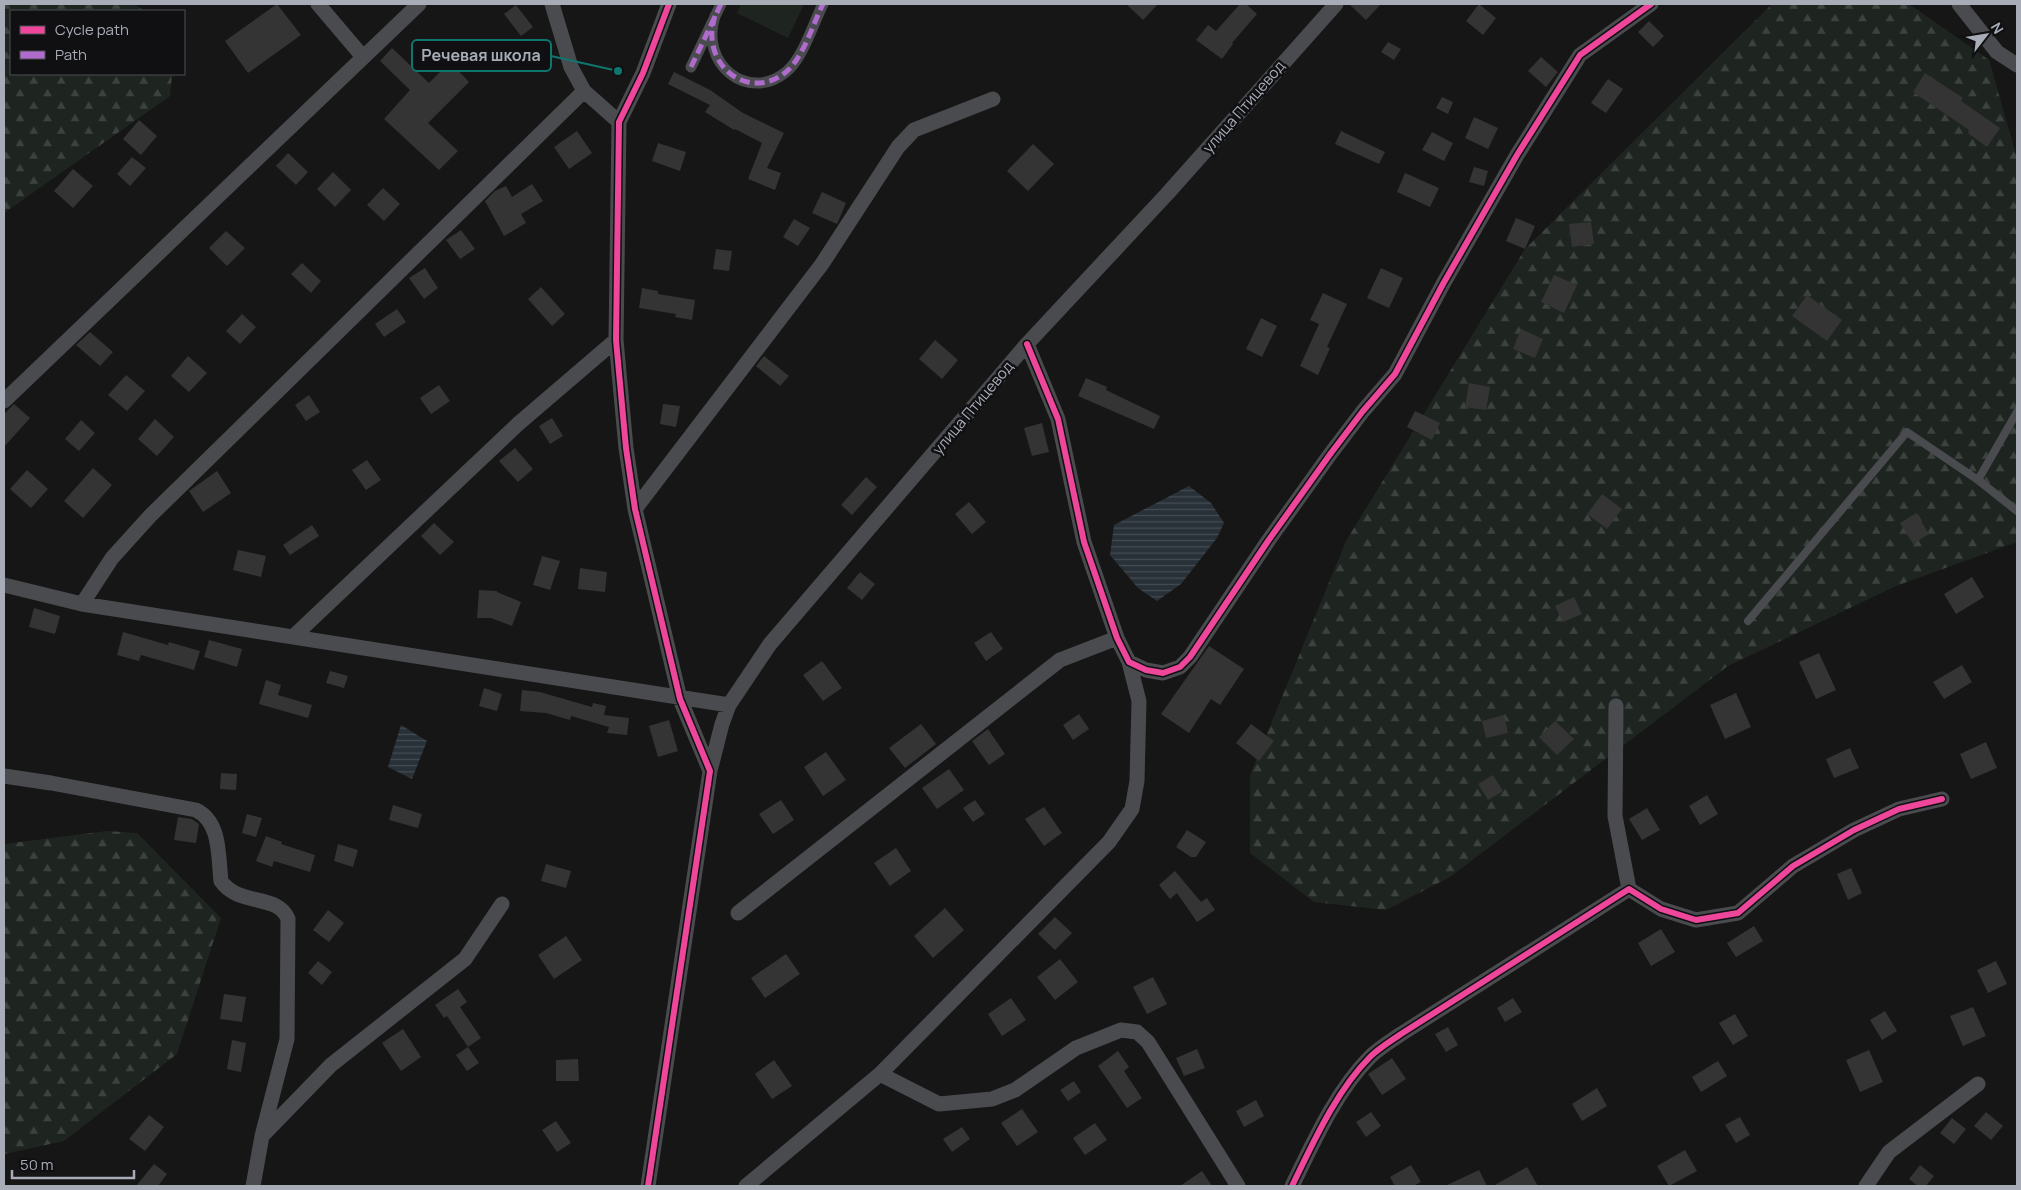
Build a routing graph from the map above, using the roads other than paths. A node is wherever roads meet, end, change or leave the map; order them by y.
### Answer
1 (318, 4) edge
2 (419, 4) edge
3 (552, 4) edge
4 (669, 4) edge
5 (720, 4) edge
6 (822, 4) edge
7 (1336, 4) edge
8 (1651, 4) edge
9 (1959, 4) edge
10 (715, 16) junction
11 (363, 57) junction
12 (2017, 65) edge
13 (691, 68) dead end
14 (584, 91) junction
15 (994, 99) dead end
16 (620, 122) junction
17 (616, 340) junction
18 (1027, 344) junction
19 (4, 402) edge
20 (2017, 412) edge
21 (1978, 480) junction
22 (635, 509) junction
23 (2017, 511) edge
24 (4, 585) edge
25 (82, 604) junction
26 (1748, 621) dead end
27 (294, 636) junction
28 (1117, 638) junction
29 (1129, 662) junction
30 (680, 699) junction
31 (729, 705) junction
32 (1616, 706) dead end
33 (710, 770) junction
34 (4, 776) edge
35 (1942, 799) dead end
36 (1629, 889) junction
37 (502, 904) dead end
38 (738, 913) dead end
39 (880, 1074) junction
40 (1978, 1084) dead end
41 (262, 1136) junction
42 (253, 1186) edge
43 (648, 1186) edge
44 (746, 1186) edge
45 (1238, 1186) edge
46 (1292, 1186) edge
47 (1866, 1186) edge

1 - 11 street
2 - 11 street
3 - 14 street
4 - 16 street
5 - 10 street
6 - 10 street
7 - 18 street, улица Птицевод
8 - 29 street
9 - 12 street
10 - 13 street
11 - 19 street
14 - 16 street
14 - 25 street
15 - 22 street
16 - 17 street
17 - 22 street
17 - 27 street
18 - 28 street
18 - 31 street, улица Птицевод
20 - 21 lane
21 - 23 lane
21 - 26 lane
22 - 30 street
24 - 25 street
25 - 27 street
27 - 30 street
28 - 29 street
28 - 38 street
29 - 39 street
30 - 31 street
30 - 33 street
31 - 33 street, улица Птицевод
32 - 36 street
33 - 43 street, улица Птицевод
34 - 41 street
35 - 36 street
36 - 46 street
37 - 41 street
39 - 44 street
39 - 45 street
40 - 47 street
41 - 42 street

